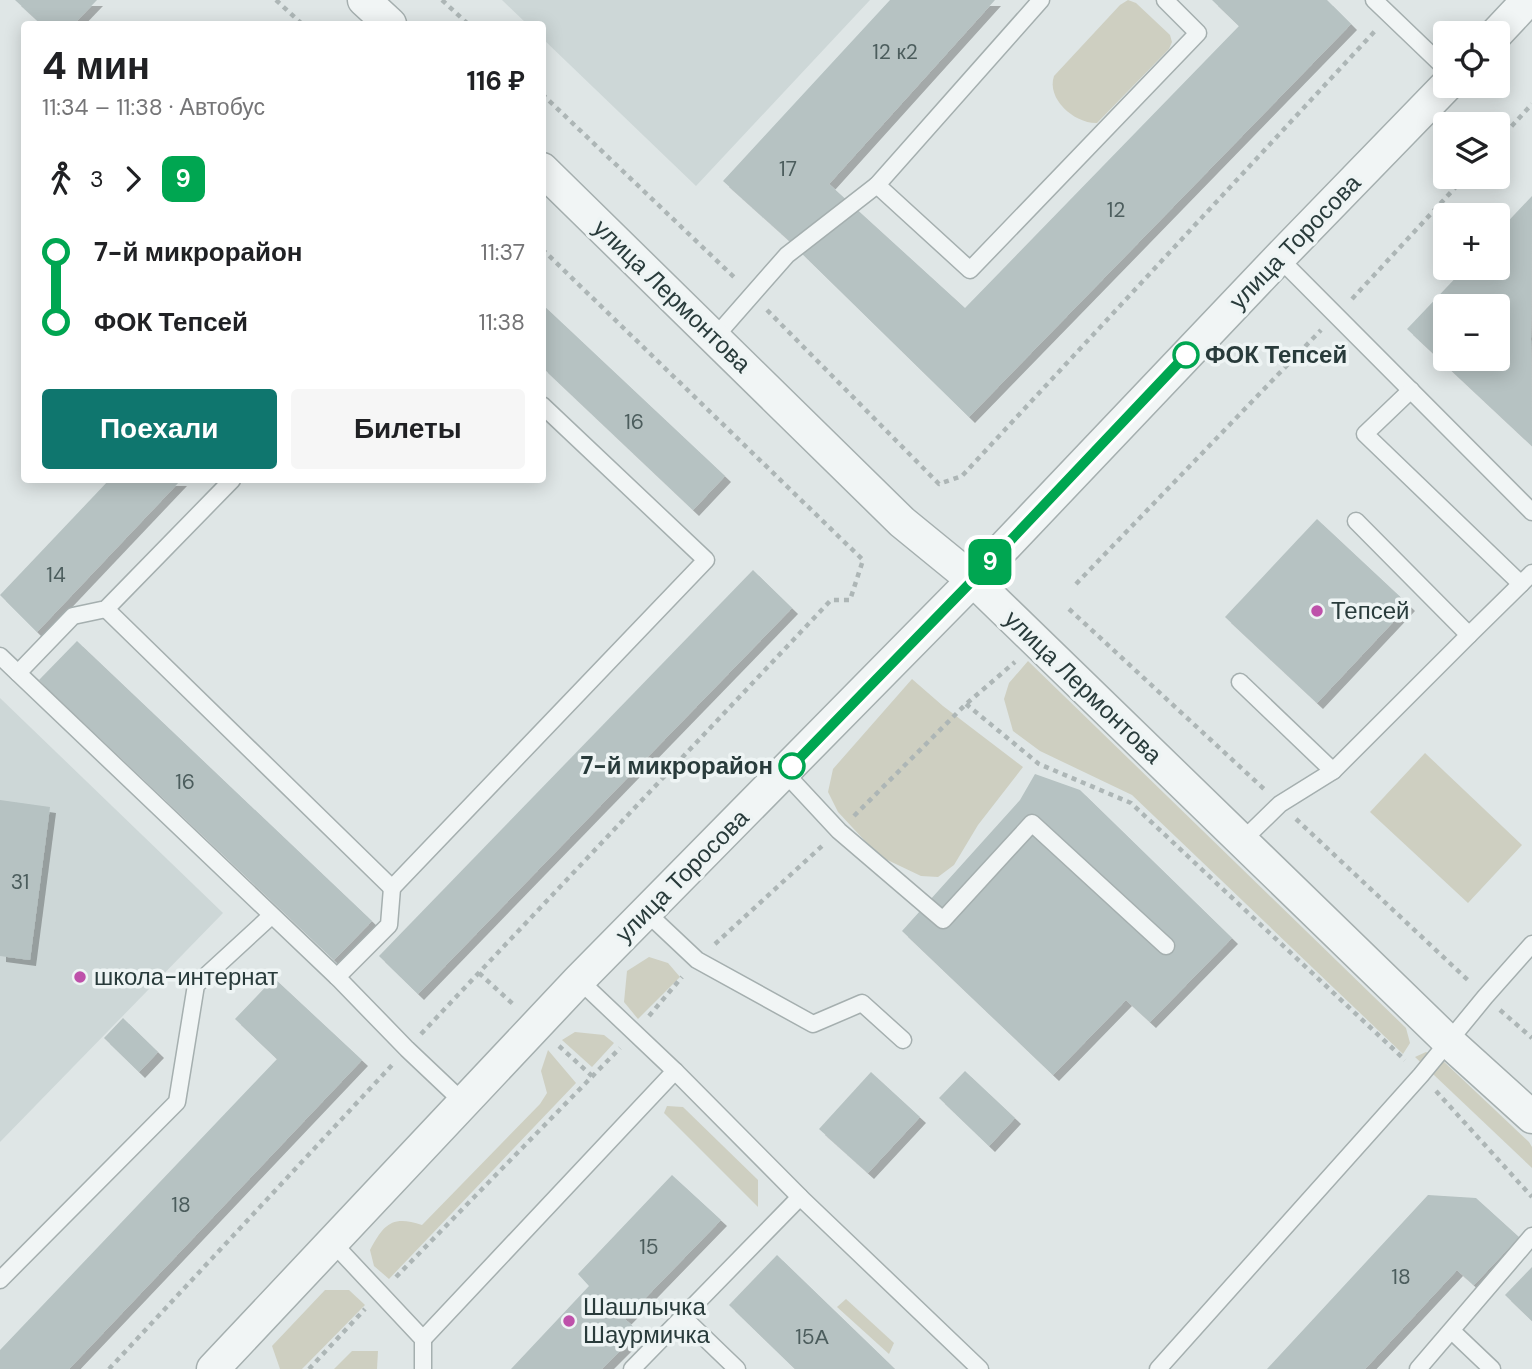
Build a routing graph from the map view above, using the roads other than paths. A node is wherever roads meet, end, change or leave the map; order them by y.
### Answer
1 (364, 0) edge
2 (1041, 0) edge
3 (1165, 0) edge
4 (1374, 0) edge
5 (1528, 0) edge
6 (387, 21) edge
7 (1508, 21) edge
8 (1433, 56) edge
9 (1434, 98) edge
10 (546, 173) edge
11 (877, 185) junction
12 (1279, 258) junction
13 (715, 337) junction
14 (1411, 390) junction
15 (546, 409) edge
16 (229, 483) edge
17 (1532, 512) edge
18 (1356, 521) dead end
19 (1526, 578) edge
20 (973, 580) junction
21 (106, 609) junction
22 (1469, 635) junction
23 (0, 656) edge
24 (18, 673) junction
25 (1240, 682) dead end
26 (1333, 771) junction
27 (785, 773) junction
28 (1243, 840) junction
29 (392, 888) junction
30 (646, 912) junction
31 (271, 916) junction
32 (1532, 944) edge
33 (1167, 946) dead end
34 (337, 977) junction
35 (579, 980) junction
36 (903, 1040) dead end
37 (1448, 1041) junction
38 (675, 1071) junction
39 (463, 1102) junction
40 (1532, 1117) edge
41 (800, 1197) junction
42 (1532, 1236) edge
43 (332, 1242) junction
44 (0, 1280) edge
45 (683, 1317) junction
46 (1452, 1331) junction
47 (423, 1339) junction
48 (213, 1369) edge
49 (424, 1369) edge
50 (632, 1369) edge
51 (737, 1369) edge
52 (980, 1369) edge
53 (1158, 1369) edge
54 (1418, 1369) edge
55 (1492, 1369) edge

1 - 6 street
2 - 11 lane
3 - 11 lane
4 - 8 lane
5 - 7 street
9 - 12 street, улица Торосова
10 - 13 street, улица Лермонтова
11 - 13 lane
12 - 14 lane
12 - 20 street, улица Торосова
13 - 20 street, улица Лермонтова
14 - 17 lane
14 - 19 lane
15 - 29 lane
16 - 21 lane
18 - 22 lane
19 - 22 lane
20 - 27 street, улица Торосова
20 - 28 street, улица Лермонтова
21 - 24 lane
21 - 29 lane
22 - 26 lane
23 - 24 lane
24 - 31 lane
25 - 26 lane
26 - 28 lane
27 - 30 street, улица Торосова
27 - 33 lane
28 - 37 street, улица Лермонтова
29 - 34 lane
30 - 35 street, улица Торосова
30 - 36 lane
31 - 34 lane
31 - 44 lane
32 - 37 lane
34 - 39 lane
35 - 38 lane
35 - 39 street, улица Торосова
37 - 40 street, улица Лермонтова
37 - 53 lane
38 - 41 lane
38 - 47 lane
39 - 43 street, улица Торосова
41 - 45 lane
41 - 52 lane
42 - 46 lane
43 - 47 lane
43 - 48 street, улица Торосова
45 - 50 lane
45 - 51 lane
46 - 54 lane
46 - 55 lane
47 - 49 lane

